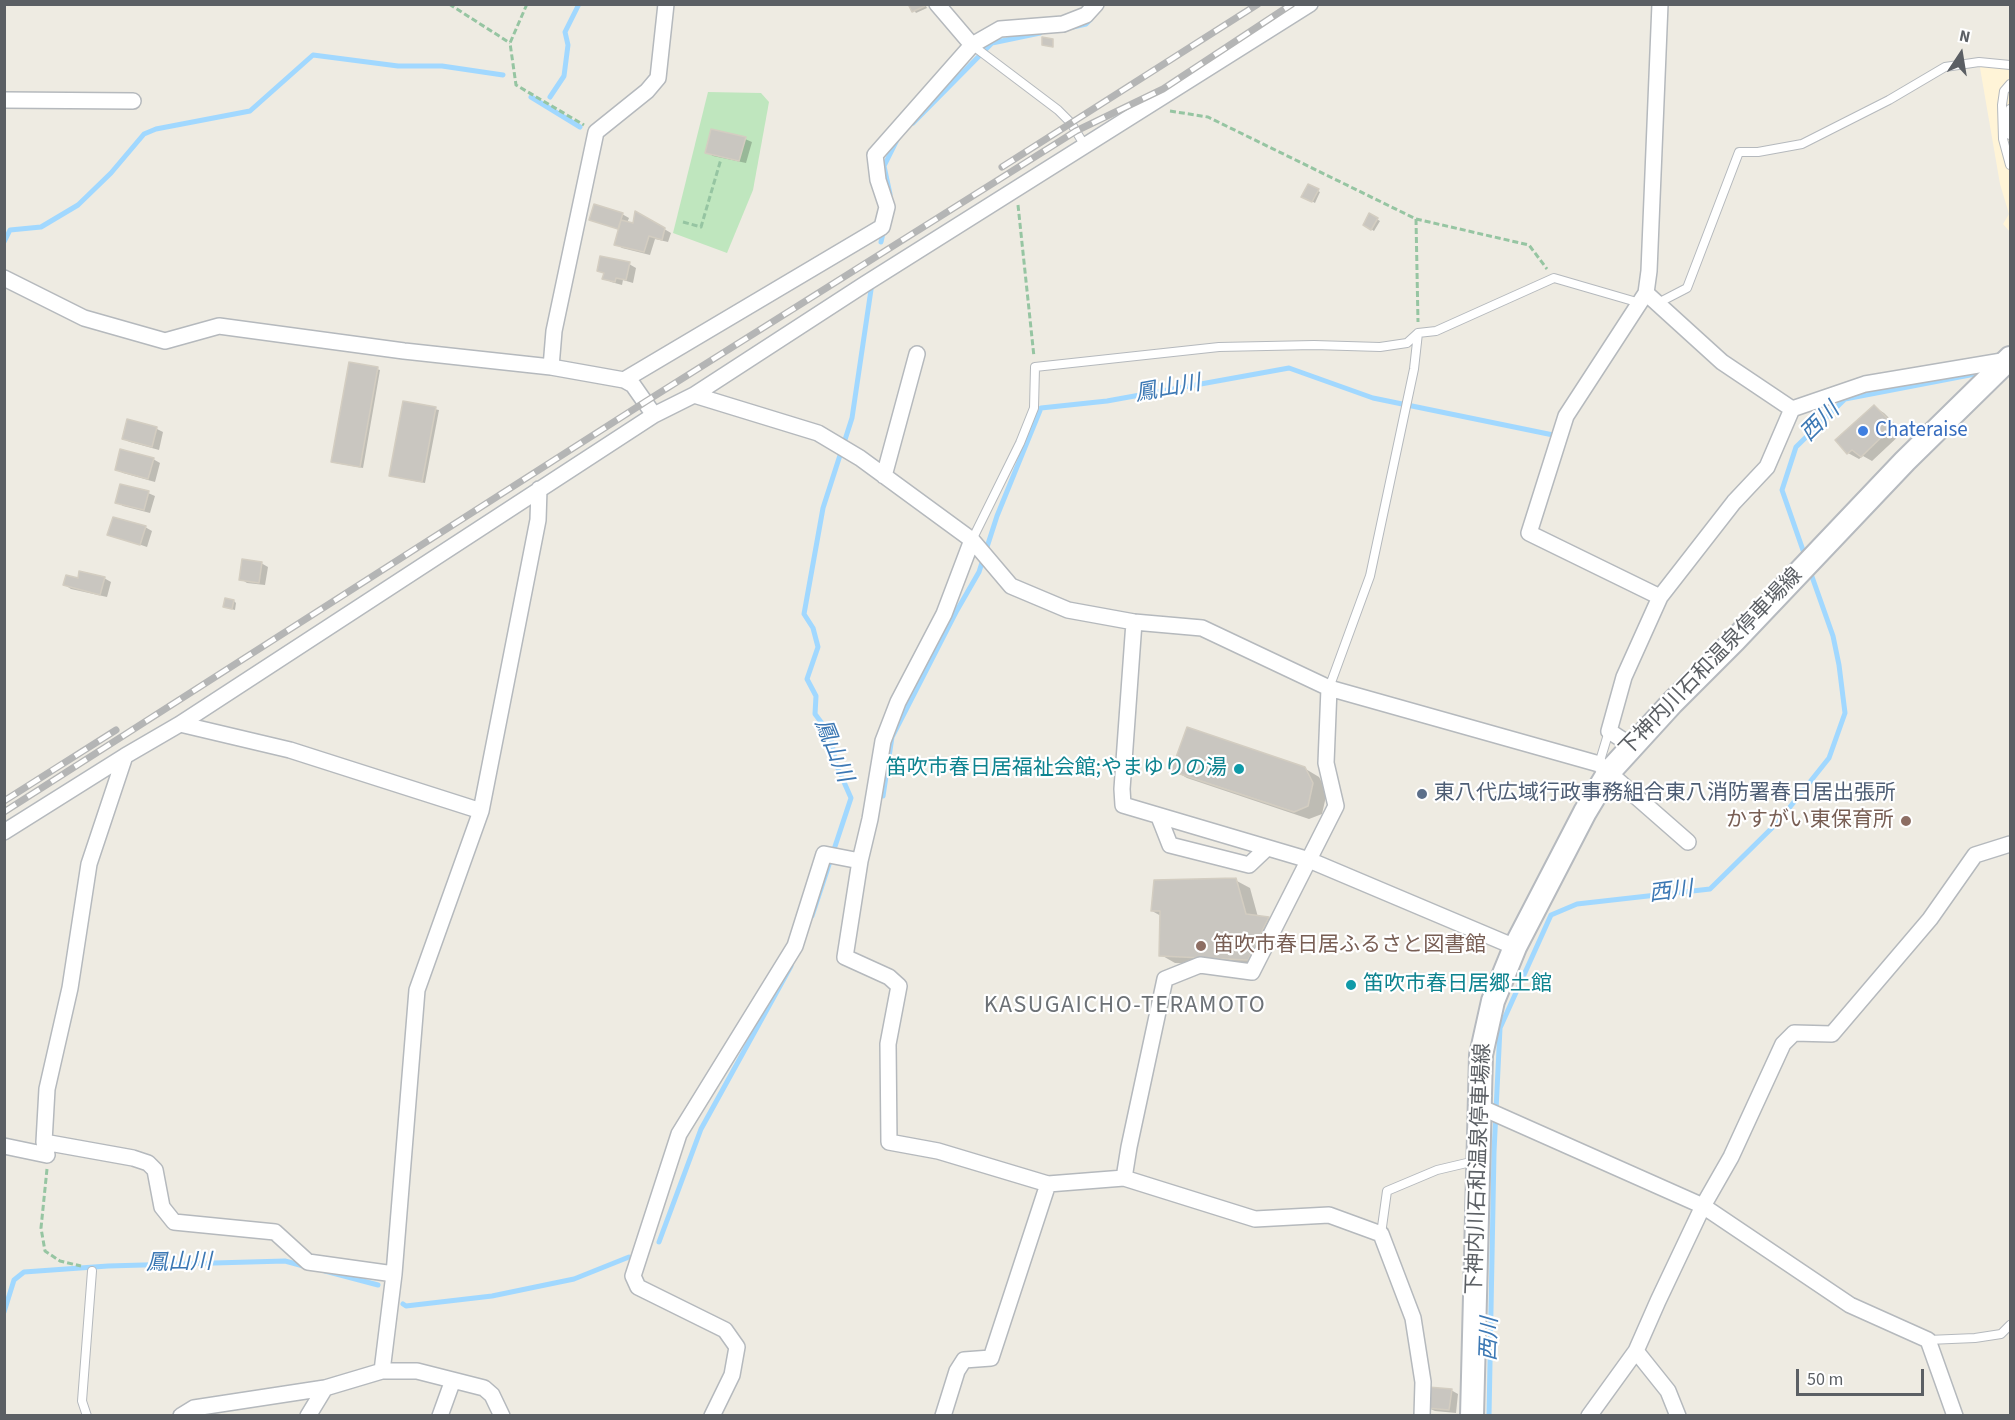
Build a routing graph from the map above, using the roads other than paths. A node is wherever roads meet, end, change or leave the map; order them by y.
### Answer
1 (666, 4) edge
2 (938, 4) edge
3 (1096, 4) edge
4 (1310, 4) edge
5 (1660, 4) edge
6 (972, 45) junction
7 (2010, 65) edge
8 (2010, 84) edge
9 (4, 100) edge
10 (133, 102) dead end
11 (2010, 109) edge
12 (2010, 135) edge
13 (1085, 146) junction
14 (2010, 165) edge
15 (4, 278) edge
16 (1643, 298) junction
17 (1658, 303) junction
18 (1418, 333) junction
19 (917, 354) dead end
20 (2009, 358) edge
21 (551, 367) junction
22 (628, 383) junction
23 (694, 395) junction
24 (1792, 410) junction
25 (654, 415) junction
26 (884, 476) junction
27 (539, 489) junction
28 (972, 540) junction
29 (1660, 597) junction
30 (1134, 622) junction
31 (1329, 688) junction
32 (180, 724) junction
33 (1608, 731) junction
34 (1632, 746) junction
35 (125, 756) junction
36 (1604, 768) junction
37 (481, 811) junction
38 (1160, 818) junction
39 (4, 832) edge
40 (1688, 842) dead end
41 (2010, 844) edge
42 (1267, 848) junction
43 (854, 860) junction
44 (1309, 860) junction
45 (1515, 948) junction
46 (1481, 1107) junction
47 (4, 1146) edge
48 (46, 1149) junction
49 (1478, 1161) junction
50 (1124, 1178) junction
51 (1048, 1184) junction
52 (1703, 1206) junction
53 (1381, 1234) junction
54 (92, 1272) dead end
55 (394, 1274) junction
56 (2010, 1325) edge
57 (1928, 1340) junction
58 (1636, 1351) junction
59 (382, 1371) junction
60 (453, 1380) junction
61 (325, 1388) junction
62 (87, 1416) edge
63 (181, 1416) edge
64 (308, 1416) edge
65 (440, 1416) edge
66 (502, 1416) edge
67 (712, 1416) edge
68 (943, 1416) edge
69 (1422, 1416) edge
70 (1472, 1416) edge
71 (1589, 1416) edge
72 (1678, 1416) edge
73 (1955, 1416) edge

1 - 21 street
2 - 6 street
3 - 6 street
4 - 13 street
5 - 16 street
6 - 13 lane
6 - 22 street
7 - 17 lane
8 - 14 lane
9 - 10 street
11 - 12 lane
13 - 23 street
15 - 21 street
16 - 17 street
16 - 18 lane
16 - 29 street
17 - 24 street
18 - 28 lane
18 - 31 lane
19 - 26 street
20 - 24 street
20 - 34 main road, 下神内川石和温泉停車場線
21 - 22 street
22 - 25 street
23 - 25 street
23 - 26 street
24 - 29 street
25 - 27 street
26 - 28 street
27 - 32 street
27 - 37 street
28 - 30 street
28 - 43 street
29 - 33 street
30 - 31 street
30 - 38 street
31 - 36 street
31 - 44 street
32 - 35 street
32 - 37 street
33 - 34 street
33 - 36 lane
34 - 36 main road, 下神内川石和温泉停車場線
35 - 39 street
35 - 48 street
36 - 40 street
36 - 45 main road, 下神内川石和温泉停車場線
37 - 55 street
38 - 42 street
38 - 42 street
41 - 52 street
42 - 44 street
43 - 51 street
43 - 67 street
44 - 45 street
44 - 50 street
45 - 46 main road, 下神内川石和温泉停車場線
46 - 49 main road, 下神内川石和温泉停車場線
46 - 52 street
47 - 48 street
48 - 55 street
49 - 53 lane
49 - 70 main road, 下神内川石和温泉停車場線
50 - 51 street
50 - 53 street
51 - 68 street
52 - 57 street
52 - 58 street
53 - 69 street
54 - 62 lane
55 - 59 street
56 - 57 lane
57 - 73 street
58 - 71 street
58 - 72 street
59 - 60 street
59 - 61 street
60 - 65 street
60 - 66 street
61 - 63 street
61 - 64 street

